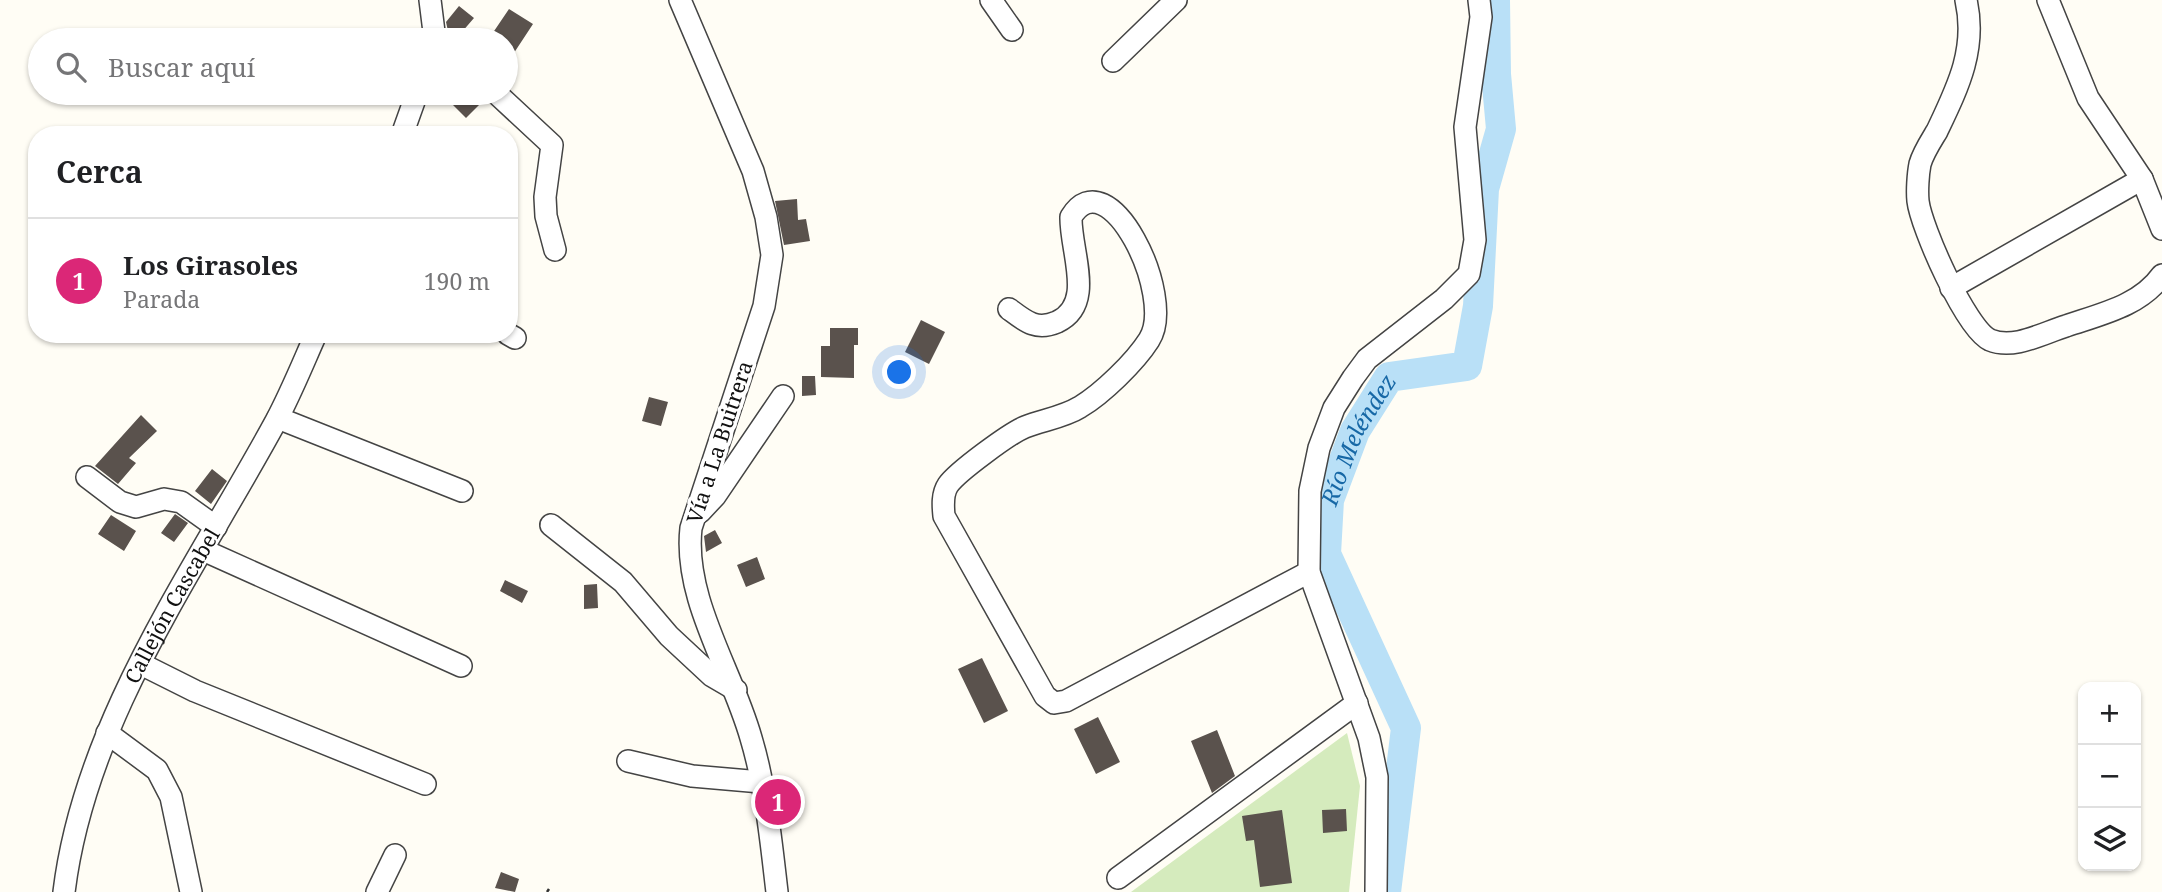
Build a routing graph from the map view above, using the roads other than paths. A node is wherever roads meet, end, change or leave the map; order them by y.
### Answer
1 (430, 0) edge
2 (680, 0) edge
3 (991, 0) edge
4 (1176, 0) edge
5 (1479, 0) edge
6 (1966, 0) edge
7 (2048, 0) edge
8 (435, 28) edge
9 (1012, 30) dead end
10 (1113, 61) dead end
11 (413, 105) edge
12 (509, 105) edge
13 (405, 126) edge
14 (2151, 188) edge
15 (2162, 229) edge
16 (555, 250) dead end
17 (2162, 275) edge
18 (1951, 288) junction
19 (1009, 309) dead end
20 (312, 343) edge
21 (783, 396) dead end
22 (278, 418) junction
23 (87, 477) dead end
24 (462, 491) dead end
25 (696, 516) junction
26 (551, 525) dead end
27 (216, 527) junction
28 (203, 550) junction
29 (1309, 572) junction
30 (141, 664) junction
31 (461, 666) dead end
32 (736, 690) junction
33 (1357, 703) junction
34 (107, 733) junction
35 (628, 761) dead end
36 (761, 782) junction
37 (425, 784) dead end
38 (395, 855) dead end
39 (1118, 878) dead end
40 (64, 892) edge
41 (191, 892) edge
42 (377, 892) edge
43 (777, 892) edge
44 (1376, 892) edge

1 - 8 street
2 - 25 street, Vía a La Buitrera
3 - 9 street
4 - 10 street
5 - 29 street
6 - 18 street
7 - 14 street
11 - 13 street
12 - 16 street
14 - 15 street
14 - 18 street
17 - 18 street
19 - 29 street
20 - 22 street, Callejón Cascabel
21 - 25 street
22 - 24 street
22 - 27 street, Callejón Cascabel
23 - 27 street
25 - 32 street, Vía a La Buitrera
26 - 32 street
27 - 28 street, Callejón Cascabel
28 - 30 street, Callejón Cascabel
28 - 31 street
29 - 33 street
30 - 34 street, Callejón Cascabel
30 - 37 street
32 - 36 street, Vía a La Buitrera
33 - 39 street
33 - 44 street
34 - 40 street, Callejón Cascabel
34 - 41 street
35 - 36 street
36 - 43 street, Vía a La Buitrera
38 - 42 street

